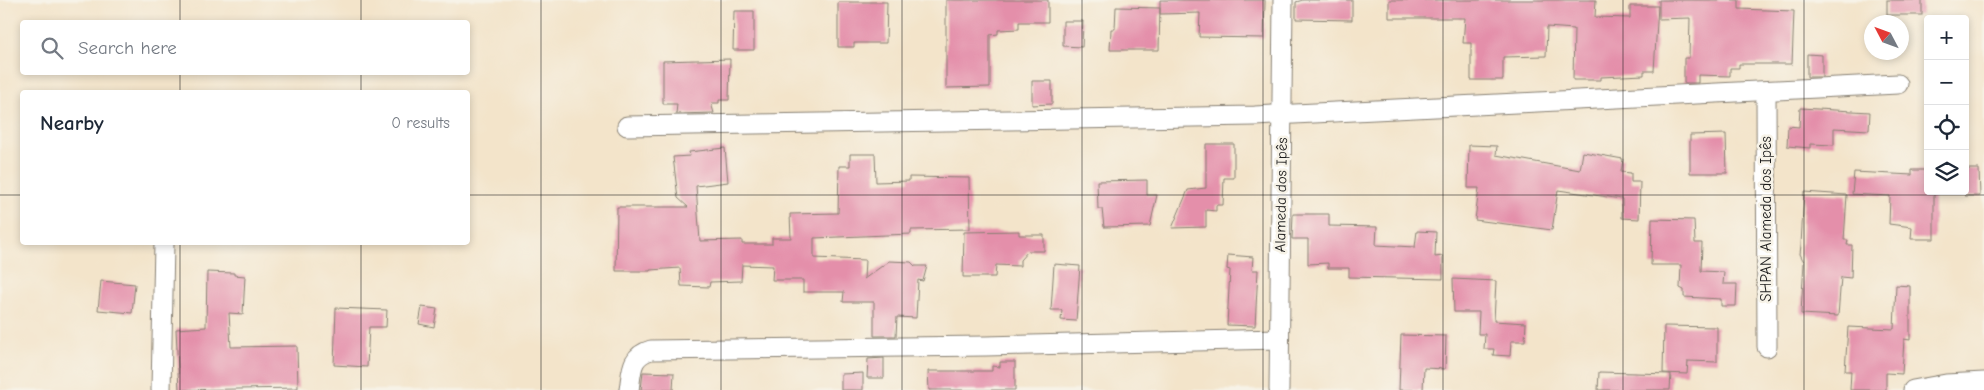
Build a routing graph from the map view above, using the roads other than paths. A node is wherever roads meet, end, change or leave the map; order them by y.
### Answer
1 (1283, 0) edge
2 (1898, 84) dead end
3 (1766, 92) junction
4 (1282, 114) junction
5 (627, 126) dead end
6 (164, 245) edge
7 (1279, 340) junction
8 (1767, 347) dead end
9 (1984, 382) edge
10 (161, 390) edge
11 (629, 390) edge
12 (1278, 390) edge
13 (1913, 390) edge

1 - 4 street, Alameda dos Ipês
2 - 3 street
3 - 4 street
3 - 8 street, SHPAN Alameda dos Ipês
4 - 5 street
4 - 7 street, Alameda dos Ipês
6 - 10 street
7 - 11 street
7 - 12 street, Alameda dos Ipês
9 - 13 street

